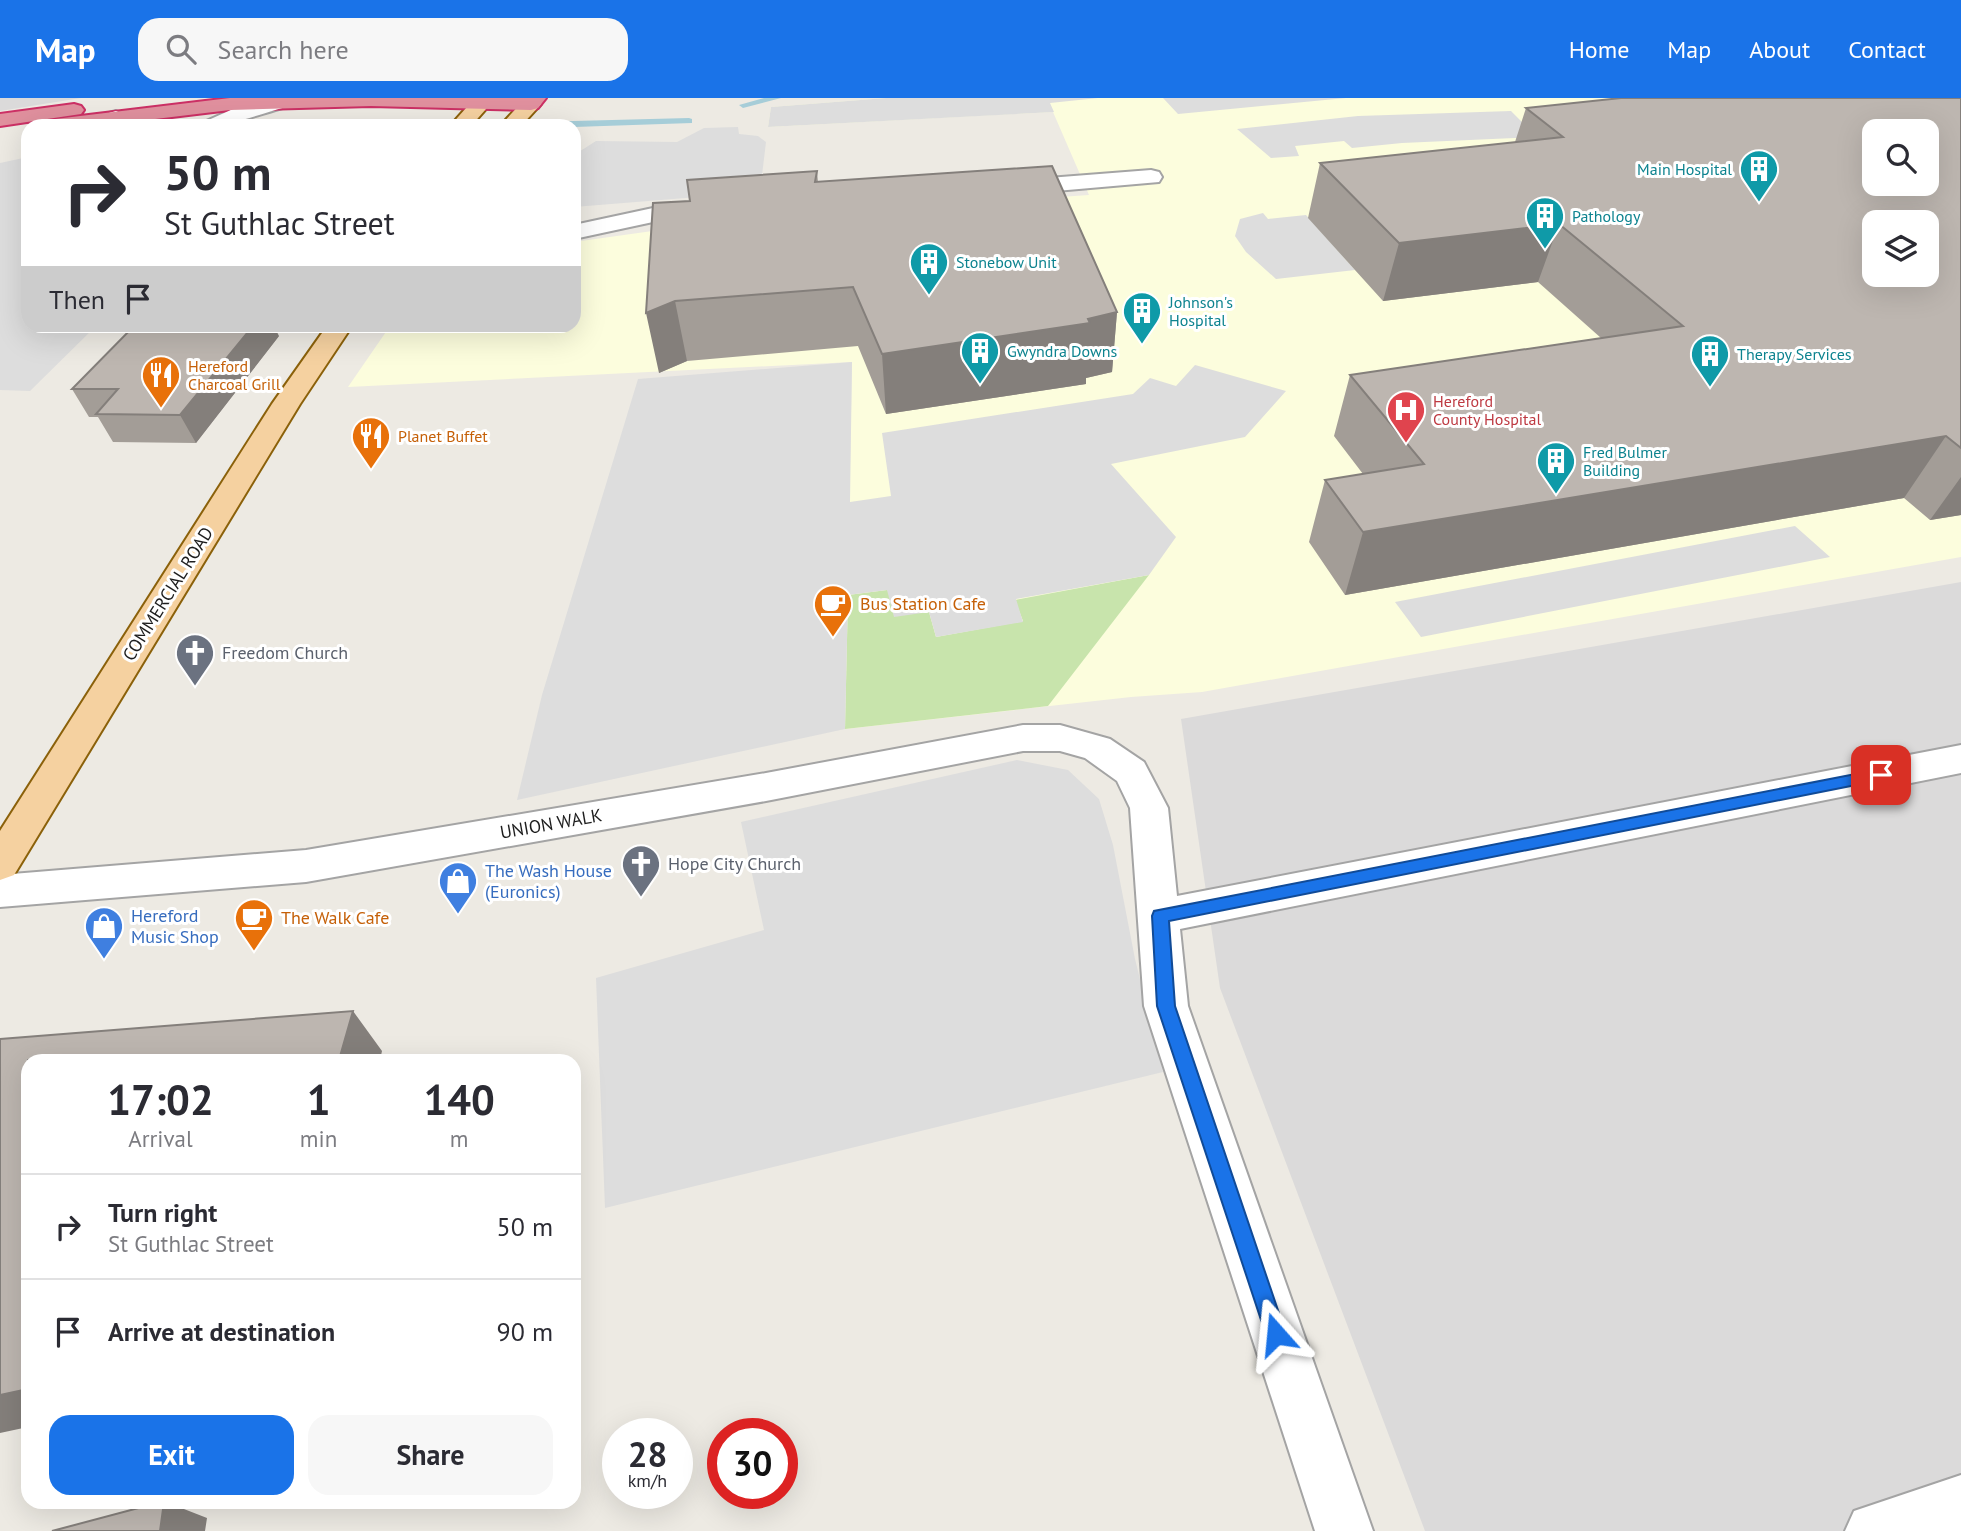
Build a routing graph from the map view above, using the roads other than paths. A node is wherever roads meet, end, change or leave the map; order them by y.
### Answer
1 (168, 98) edge
2 (484, 99) edge
3 (534, 101) edge
4 (279, 103) junction
5 (116, 117) junction
6 (101, 119) edge
7 (120, 119) edge
8 (227, 119) edge
9 (466, 119) edge
10 (517, 119) edge
11 (0, 120) edge
12 (21, 130) edge
13 (0, 132) edge
14 (1151, 177) dead end
15 (984, 190) edge
16 (721, 210) edge
17 (581, 230) edge
18 (334, 333) edge
19 (1961, 759) edge
20 (0, 864) edge
21 (0, 891) edge
22 (1160, 916) junction
23 (1961, 1503) edge
24 (1344, 1531) edge
25 (1874, 1531) edge

1 - 11 highway
2 - 3 highway
2 - 4 highway
2 - 9 main road
3 - 10 main road
4 - 5 highway
4 - 8 street
5 - 6 highway
5 - 7 street
12 - 13 highway
14 - 15 street
16 - 17 street
18 - 20 main road, COMMERCIAL ROAD
19 - 22 street
21 - 22 street, UNION WALK
22 - 24 street
23 - 25 street

